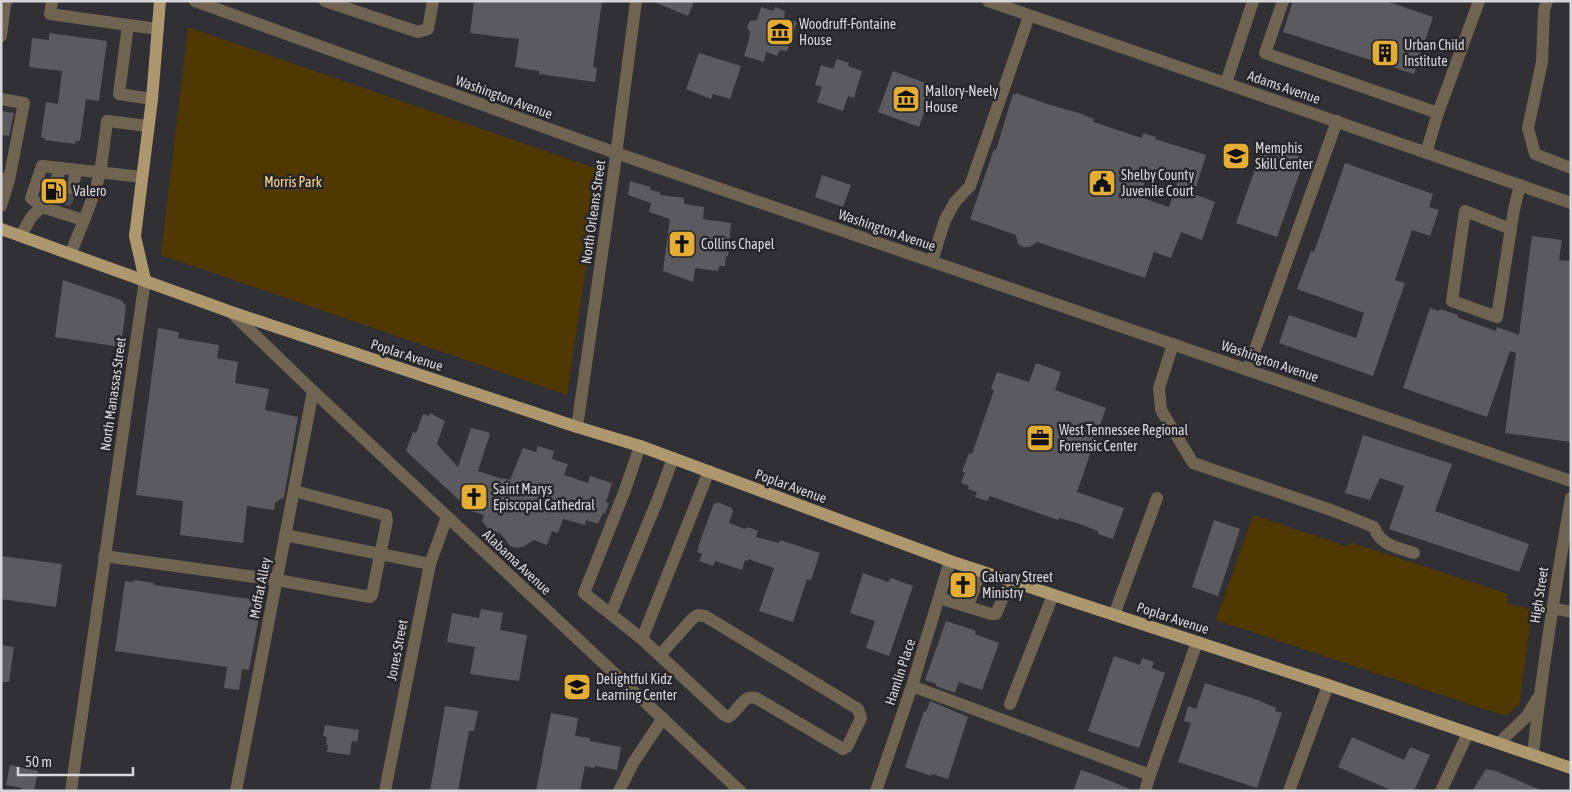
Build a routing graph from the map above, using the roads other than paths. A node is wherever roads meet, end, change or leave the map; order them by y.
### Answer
1 (52, 1) edge
2 (160, 1) edge
3 (195, 1) edge
4 (326, 1) edge
5 (433, 1) edge
6 (636, 1) edge
7 (988, 1) edge
8 (1253, 1) edge
9 (1283, 1) edge
10 (1547, 1) edge
11 (5, 2) edge
12 (1476, 2) edge
13 (1029, 16) junction
14 (128, 25) junction
15 (158, 29) junction
16 (1, 36) edge
17 (1226, 83) junction
18 (1, 99) edge
19 (152, 99) junction
20 (1438, 113) junction
21 (1337, 122) junction
22 (148, 126) junction
23 (1426, 153) junction
24 (616, 154) junction
25 (61, 168) junction
26 (1571, 168) edge
27 (77, 170) junction
28 (100, 172) junction
29 (142, 177) junction
30 (5, 179) edge
31 (55, 182) dead end
32 (1520, 185) junction
33 (72, 188) tunnel mouth
34 (45, 202) junction
35 (1571, 203) edge
36 (1, 206) edge
37 (83, 220) junction
38 (1, 229) edge
39 (1511, 229) junction
40 (21, 235) junction
41 (71, 253) junction
42 (932, 261) junction
43 (145, 280) junction
44 (231, 312) junction
45 (1172, 344) junction
46 (1248, 369) junction
47 (313, 391) junction
48 (577, 427) junction
49 (640, 446) junction
50 (673, 458) junction
51 (709, 471) junction
52 (1571, 481) edge
53 (294, 491) junction
54 (1158, 498) dead end
55 (1571, 498) edge
56 (447, 517) junction
57 (286, 535) junction
58 (1414, 552) dead end
59 (380, 554) junction
60 (104, 556) junction
61 (950, 561) junction
62 (430, 564) junction
63 (981, 571) junction
64 (277, 580) junction
65 (1010, 581) junction
66 (1053, 595) junction
67 (939, 598) junction
68 (968, 606) junction
69 (1552, 608) junction
70 (1571, 612) edge
71 (611, 613) junction
72 (1114, 615) junction
73 (642, 639) junction
74 (1197, 642) junction
75 (660, 655) junction
76 (1328, 685) junction
77 (912, 686) junction
78 (1539, 697) junction
79 (1010, 704) dead end
80 (663, 718) junction
81 (1468, 733) junction
82 (1499, 743) junction
83 (1533, 754) junction
84 (1571, 768) edge
85 (1150, 774) junction
86 (71, 791) edge
87 (236, 791) edge
88 (385, 791) edge
89 (619, 791) edge
90 (740, 791) edge
91 (876, 791) edge
92 (1145, 791) edge
93 (1289, 791) edge
94 (1441, 791) edge

1 - 14 street
2 - 15 main road, North Manassas Street
3 - 24 street, Washington Avenue
4 - 5 street
6 - 24 street, North Orleans Street
7 - 13 street, Adams Avenue
8 - 17 street
9 - 20 street
10 - 26 street
11 - 16 street
12 - 20 street
13 - 17 street, Adams Avenue
13 - 42 street
14 - 15 street
14 - 19 street
15 - 19 main road, North Manassas Street
17 - 21 street, Adams Avenue
18 - 30 street
19 - 22 main road, North Manassas Street
20 - 23 street
21 - 23 street, Adams Avenue
21 - 46 street
22 - 28 street
22 - 29 main road, North Manassas Street
23 - 32 street, Adams Avenue
24 - 42 street, Washington Avenue
24 - 48 street, North Orleans Street
25 - 27 street
25 - 31 street
25 - 34 street
27 - 28 street
27 - 33 street
28 - 29 street
28 - 37 street
29 - 43 main road, North Manassas Street
30 - 36 street
32 - 35 street, Adams Avenue
32 - 39 street
34 - 37 street
34 - 40 street
37 - 41 street
38 - 40 main road, Poplar Avenue
39 - 39 street
40 - 41 main road, Poplar Avenue
41 - 43 main road, Poplar Avenue
42 - 45 street, Washington Avenue
43 - 44 main road, Poplar Avenue
43 - 60 street, North Manassas Street
44 - 47 street, Alabama Avenue
44 - 48 main road, Poplar Avenue
45 - 46 street, Washington Avenue
45 - 58 street
46 - 52 street, Washington Avenue
47 - 53 street, Moffat Alley
47 - 56 street, Alabama Avenue
48 - 49 main road, Poplar Avenue
49 - 50 main road, Poplar Avenue
49 - 71 street
50 - 51 main road, Poplar Avenue
50 - 71 street
51 - 61 main road, Poplar Avenue
51 - 73 street
53 - 57 street, Moffat Alley
53 - 59 street
54 - 72 street
55 - 69 street, High Street
56 - 62 street, Jones Street
56 - 80 street, Alabama Avenue
57 - 59 street
57 - 64 street, Moffat Alley
59 - 62 street
59 - 64 street
60 - 64 street
60 - 86 street, North Manassas Street
61 - 63 main road, Poplar Avenue
61 - 67 street, Hamlin Place
62 - 88 street, Jones Street
63 - 65 main road, Poplar Avenue
63 - 68 street
64 - 87 street, Moffat Alley
65 - 66 main road, Poplar Avenue
65 - 68 street
66 - 72 main road, Poplar Avenue
66 - 79 street
67 - 68 street
67 - 77 street, Hamlin Place
69 - 70 street
69 - 78 street, High Street
71 - 73 street
72 - 74 main road, Poplar Avenue
73 - 75 street
74 - 76 main road, Poplar Avenue
74 - 85 street
75 - 75 street
76 - 81 main road, Poplar Avenue
76 - 93 street
77 - 85 street
77 - 91 street, Hamlin Place
78 - 82 street, High Street
78 - 83 street, High Street
80 - 89 street
80 - 90 street, Alabama Avenue
81 - 82 main road, Poplar Avenue
81 - 94 street
82 - 83 main road, Poplar Avenue
83 - 84 main road, Poplar Avenue
85 - 92 street

